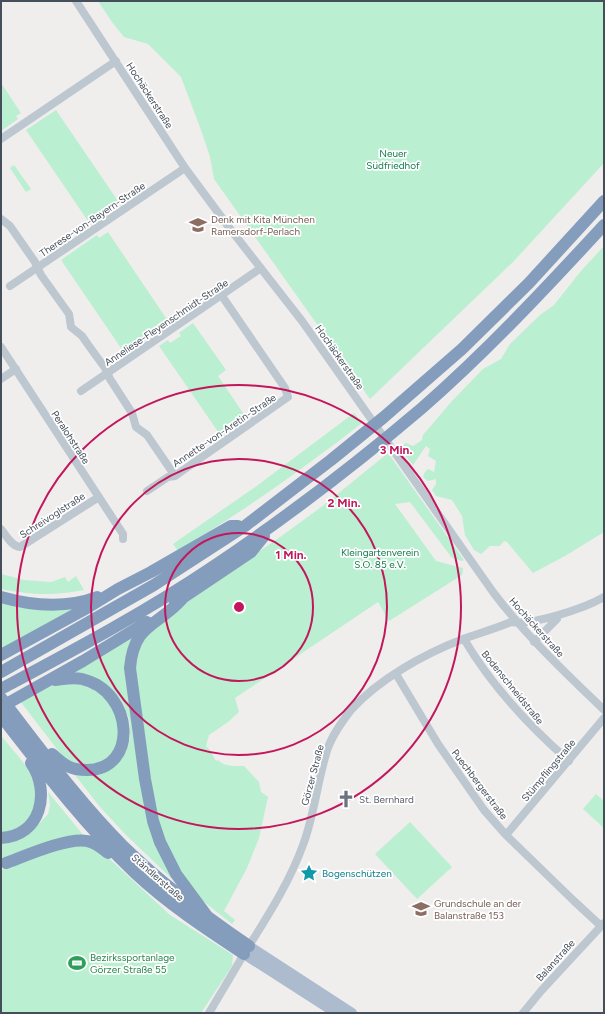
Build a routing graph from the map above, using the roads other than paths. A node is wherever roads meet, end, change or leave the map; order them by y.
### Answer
1 (76, 1) edge
2 (116, 61) junction
3 (1, 139) edge
4 (185, 168) junction
5 (604, 201) edge
6 (1, 219) edge
7 (604, 225) edge
8 (37, 268) junction
9 (261, 268) junction
10 (10, 286) dead end
11 (222, 296) junction
12 (1, 347) edge
13 (16, 370) junction
14 (107, 374) junction
15 (1, 379) edge
16 (82, 391) dead end
17 (175, 476) junction
18 (148, 491) dead end
19 (99, 497) junction
20 (273, 524) junction
21 (245, 526) junction
22 (1, 529) edge
23 (123, 539) dead end
24 (118, 589) junction
25 (1, 597) edge
26 (604, 597) edge
27 (182, 599) junction
28 (556, 616) junction
29 (518, 624) junction
30 (464, 639) junction
31 (534, 642) junction
32 (1, 655) edge
33 (1, 672) edge
34 (396, 674) junction
35 (50, 681) junction
36 (1, 690) edge
37 (1, 698) edge
38 (1, 708) edge
39 (604, 710) edge
40 (604, 718) edge
41 (9, 722) edge
42 (29, 734) junction
43 (568, 761) junction
44 (506, 835) junction
45 (1, 838) edge
46 (4, 864) edge
47 (136, 874) junction
48 (210, 920) junction
49 (602, 924) edge
50 (247, 950) junction
51 (209, 1013) edge
52 (336, 1013) edge
53 (352, 1013) edge
54 (523, 1013) edge

1 - 2 street, Hochäckerstraße
2 - 3 street
2 - 4 street, Hochäckerstraße
4 - 8 street, Therese-von-Bayern-Straße
4 - 9 street, Hochäckerstraße
5 - 21 highway
6 - 8 street
7 - 20 highway
8 - 10 street, Therese-von-Bayern-Straße
8 - 14 street
9 - 11 street, Anneliese-Fleyenschmidt-Straße
9 - 29 street, Hochäckerstraße
11 - 14 street, Anneliese-Fleyenschmidt-Straße
11 - 17 street, Annette-von-Aretin-Straße
12 - 13 street, Peralohstraße
13 - 15 street
13 - 19 street, Peralohstraße
14 - 16 street, Anneliese-Fleyenschmidt-Straße
14 - 17 street
17 - 18 street, Annette-von-Aretin-Straße
19 - 22 street, Schreivoglstraße
19 - 23 street, Peralohstraße
20 - 27 highway
20 - 36 highway
21 - 24 highway
21 - 33 highway
24 - 25 highway
24 - 32 highway
26 - 28 street, Görzer Straße
27 - 35 highway
27 - 48 highway
28 - 29 street, Görzer Straße
28 - 31 street
29 - 30 street, Görzer Straße
29 - 31 street, Hochäckerstraße
30 - 34 street, Görzer Straße
30 - 43 street, Bodenschneidstraße
31 - 39 street, Hochäckerstraße
34 - 44 street, Puechbergerstraße
34 - 50 street, Görzer Straße
35 - 38 highway
35 - 42 highway
37 - 41 highway, Ständlerstraße
40 - 43 street, Stümpflingstraße
41 - 42 highway, Ständlerstraße
41 - 45 highway
41 - 47 highway, Ständlerstraße
42 - 48 highway, Ständlerstraße
43 - 44 street, Stümpflingstraße
44 - 49 street, Puechbergerstraße
46 - 47 highway
47 - 50 highway, Ständlerstraße
48 - 50 highway, Ständlerstraße
49 - 54 street, Balanstraße
50 - 51 street, Görzer Straße
50 - 52 main road, Ständlerstraße
50 - 53 main road, Ständlerstraße

